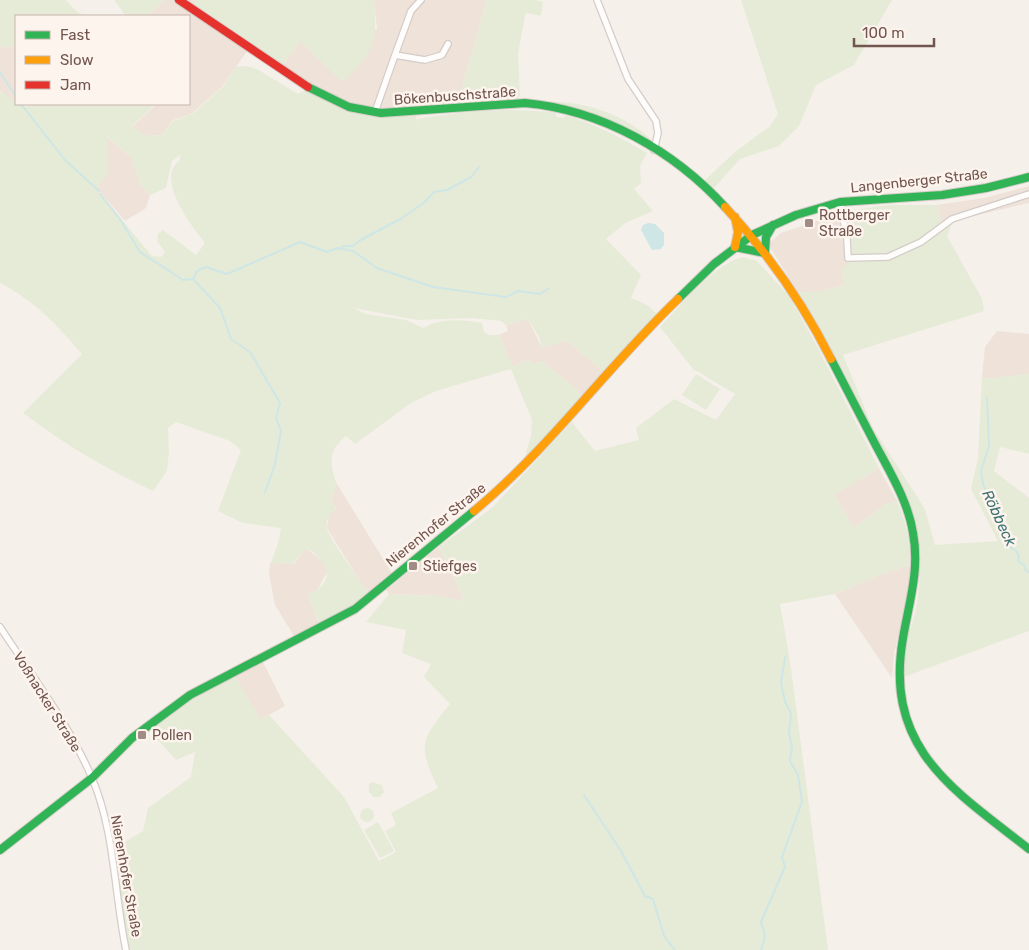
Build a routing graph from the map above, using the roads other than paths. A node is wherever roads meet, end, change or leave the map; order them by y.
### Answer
1 (179, 0) edge
2 (421, 0) edge
3 (598, 0) edge
4 (448, 44) dead end
5 (395, 55) junction
6 (375, 112) junction
7 (654, 150) junction
8 (1029, 176) edge
9 (1029, 194) edge
10 (840, 202) junction
11 (736, 217) junction
12 (773, 225) junction
13 (752, 235) junction
14 (736, 247) junction
15 (765, 252) junction
16 (0, 628) edge
17 (92, 778) junction
18 (1029, 849) edge
19 (0, 850) edge
20 (126, 950) edge

1 - 6 main road, Bökenbuschstraße
2 - 5 street
3 - 7 street
4 - 5 street
5 - 6 street
6 - 7 main road, Bökenbuschstraße
7 - 11 main road, Bökenbuschstraße
8 - 10 main road, Langenberger Straße
9 - 10 street, Langenberger Straße
10 - 12 main road, Langenberger Straße
11 - 13 main road, Bökenbuschstraße
11 - 14 main road
12 - 13 main road, Langenberger Straße
12 - 15 main road
13 - 14 main road, Nierenhofer Straße
13 - 15 main road
14 - 15 main road
14 - 17 main road, Nierenhofer Straße
15 - 18 main road
16 - 17 street, Voßnacker Straße
17 - 19 main road, Nierenhofer Straße
17 - 20 street, Nierenhofer Straße

